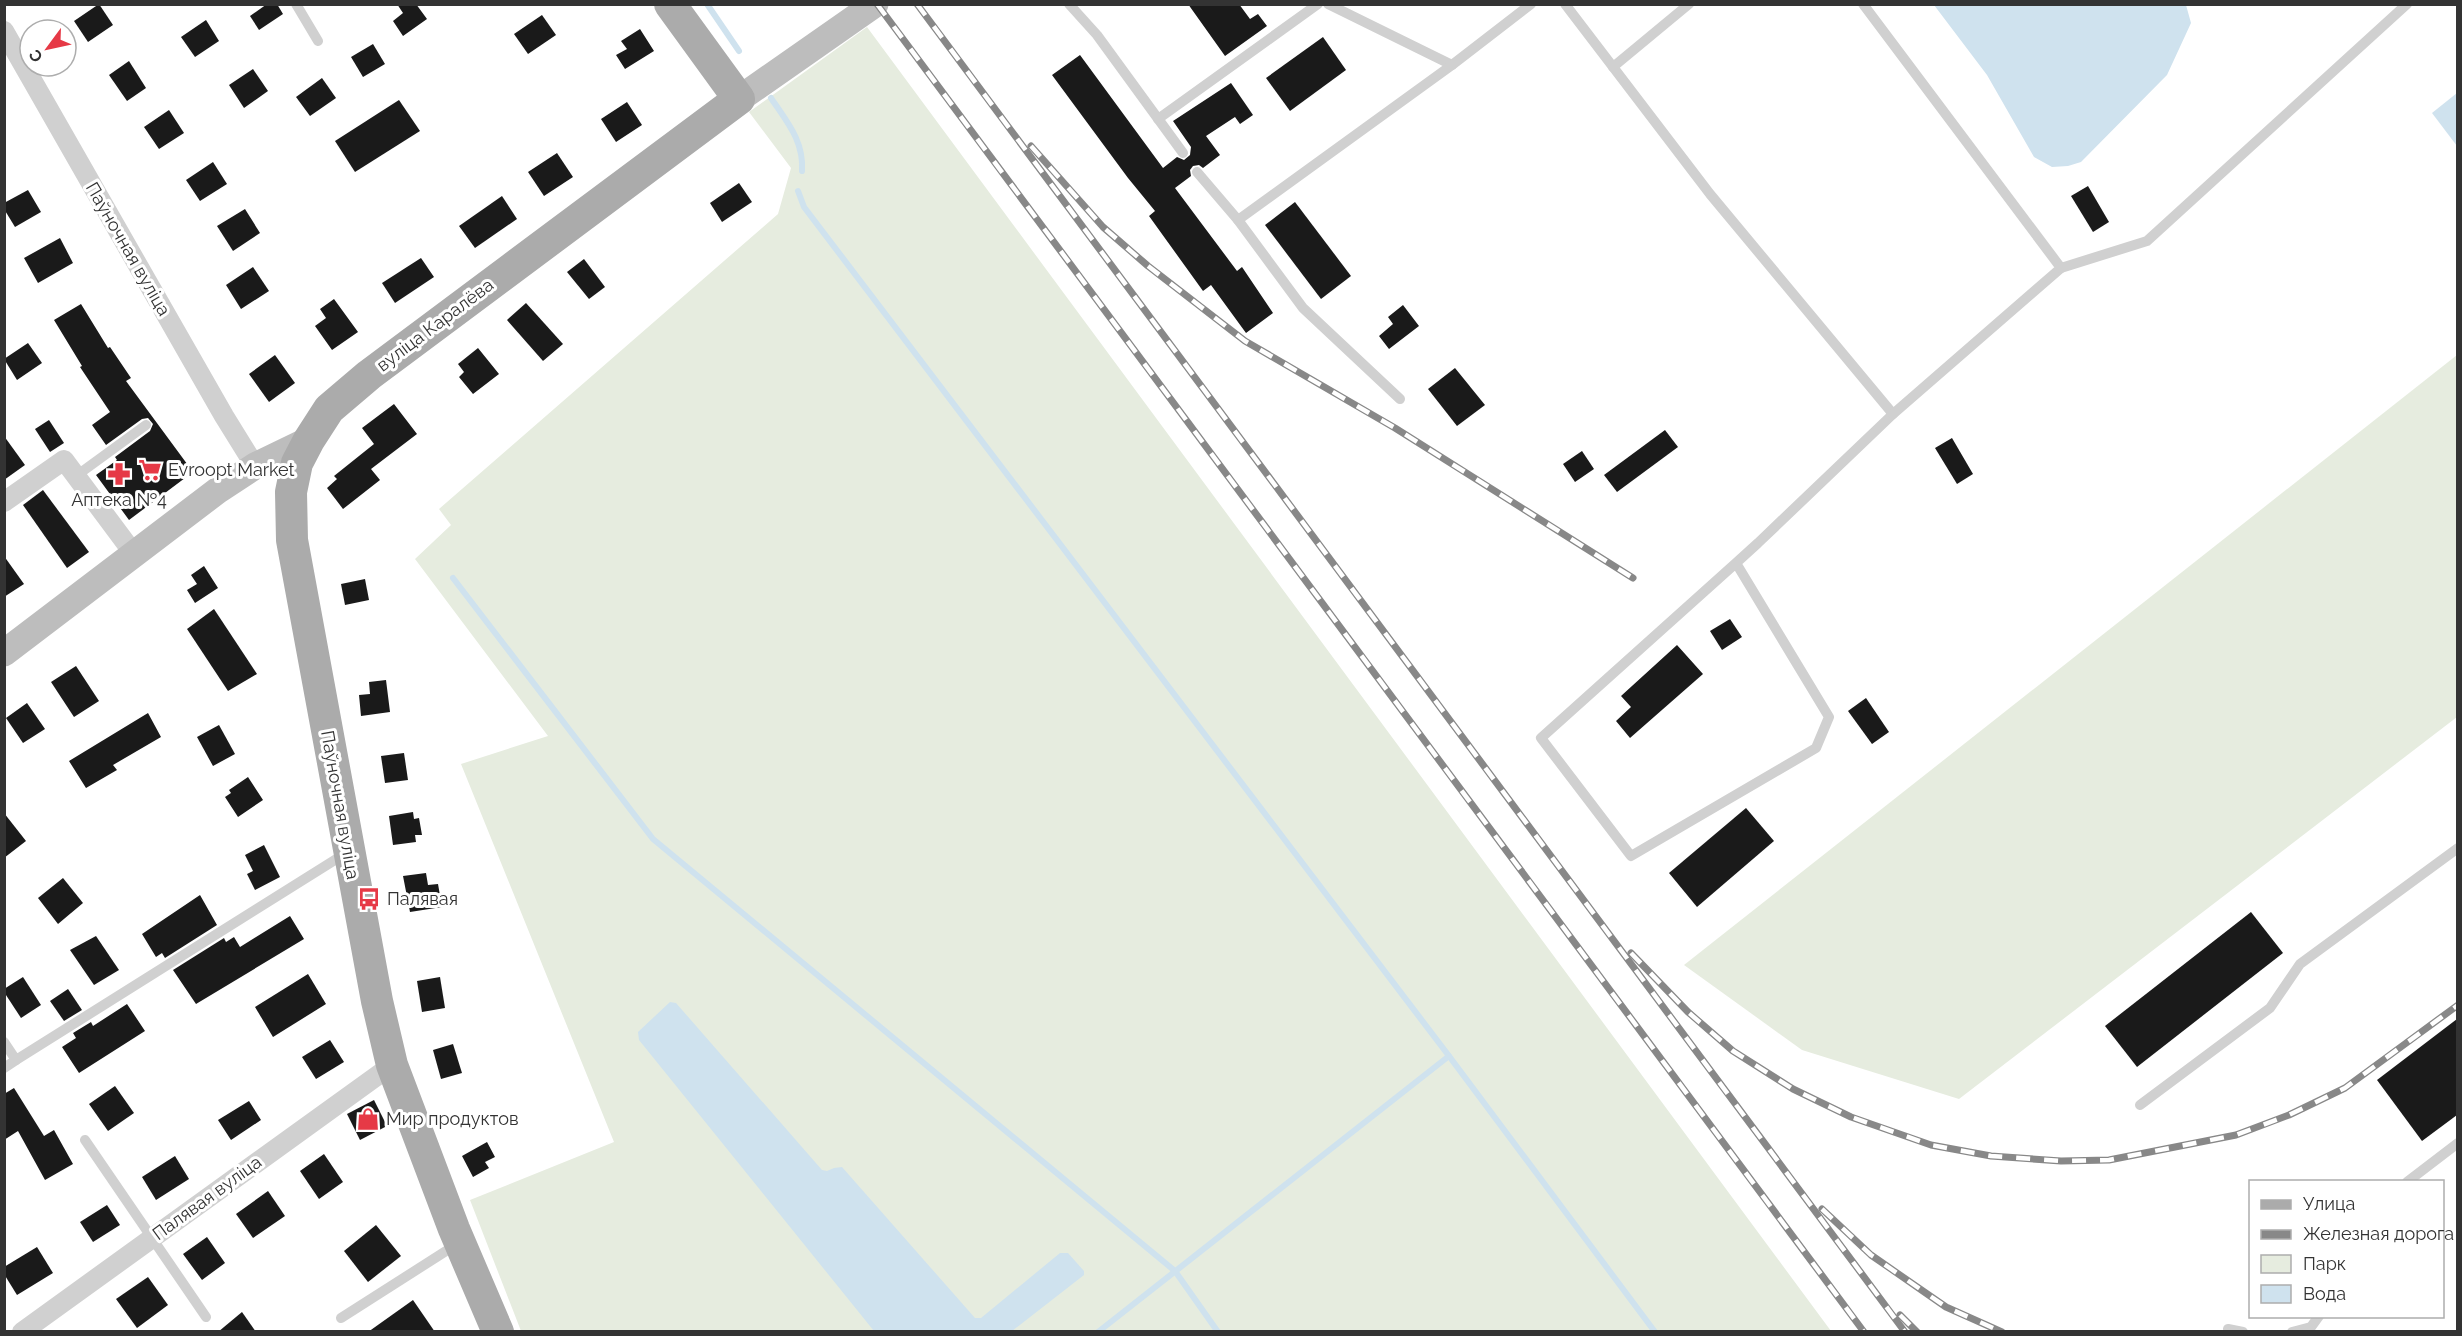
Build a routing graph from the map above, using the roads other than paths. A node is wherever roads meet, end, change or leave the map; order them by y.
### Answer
1 (296, 4) edge
2 (670, 4) edge
3 (875, 4) edge
4 (1069, 4) edge
5 (1318, 4) edge
6 (1328, 4) edge
7 (1531, 4) edge
8 (1565, 4) edge
9 (1689, 4) edge
10 (1863, 4) edge
11 (2407, 4) edge
12 (4, 31) edge
13 (318, 40) dead end
14 (1452, 65) junction
15 (1613, 67) junction
16 (739, 99) junction
17 (1158, 119) junction
18 (1183, 153) dead end
19 (1197, 172) dead end
20 (1238, 220) junction
21 (2061, 268) junction
22 (1400, 399) dead end
23 (1893, 414) junction
24 (146, 425) dead end
25 (309, 440) junction
26 (255, 466) junction
27 (76, 476) junction
28 (4, 502) edge
29 (134, 554) junction
30 (1736, 563) junction
31 (4, 652) edge
32 (2457, 848) edge
33 (349, 851) junction
34 (4, 1042) edge
35 (16, 1060) junction
36 (392, 1065) junction
37 (4, 1068) edge
38 (2140, 1105) dead end
39 (85, 1140) dead end
40 (2457, 1143) edge
41 (2410, 1180) edge
42 (153, 1238) junction
43 (460, 1242) junction
44 (206, 1317) dead end
45 (342, 1317) dead end
46 (2318, 1318) edge
47 (2228, 1329) dead end
48 (22, 1332) edge
49 (498, 1332) edge
50 (2243, 1332) edge
51 (2292, 1332) edge

1 - 13 lane
2 - 16 main road
3 - 16 main road, вуліца Каралёва
4 - 17 lane
5 - 17 lane
6 - 14 lane
7 - 14 lane
8 - 15 lane
9 - 15 lane
10 - 21 lane
11 - 21 lane
12 - 26 street, Паўночная вуліца
14 - 20 lane
15 - 23 lane
16 - 25 main road, вуліца Каралёва
17 - 18 lane
19 - 20 lane
20 - 22 lane
21 - 23 lane
23 - 30 lane
24 - 27 lane
25 - 26 main road
25 - 33 main road, Паўночная вуліца
26 - 29 main road
27 - 28 street
27 - 29 street
29 - 31 main road
30 - 30 lane
32 - 38 lane
33 - 35 lane
33 - 36 main road, Паўночная вуліца
34 - 35 lane
35 - 37 lane
36 - 42 street, Палявая вуліца
36 - 43 main road, Паўночная вуліца
39 - 42 lane
40 - 41 lane
42 - 44 lane
42 - 48 street, Палявая вуліца
43 - 45 lane
43 - 49 main road, Паўночная вуліца
46 - 51 lane
47 - 50 lane

